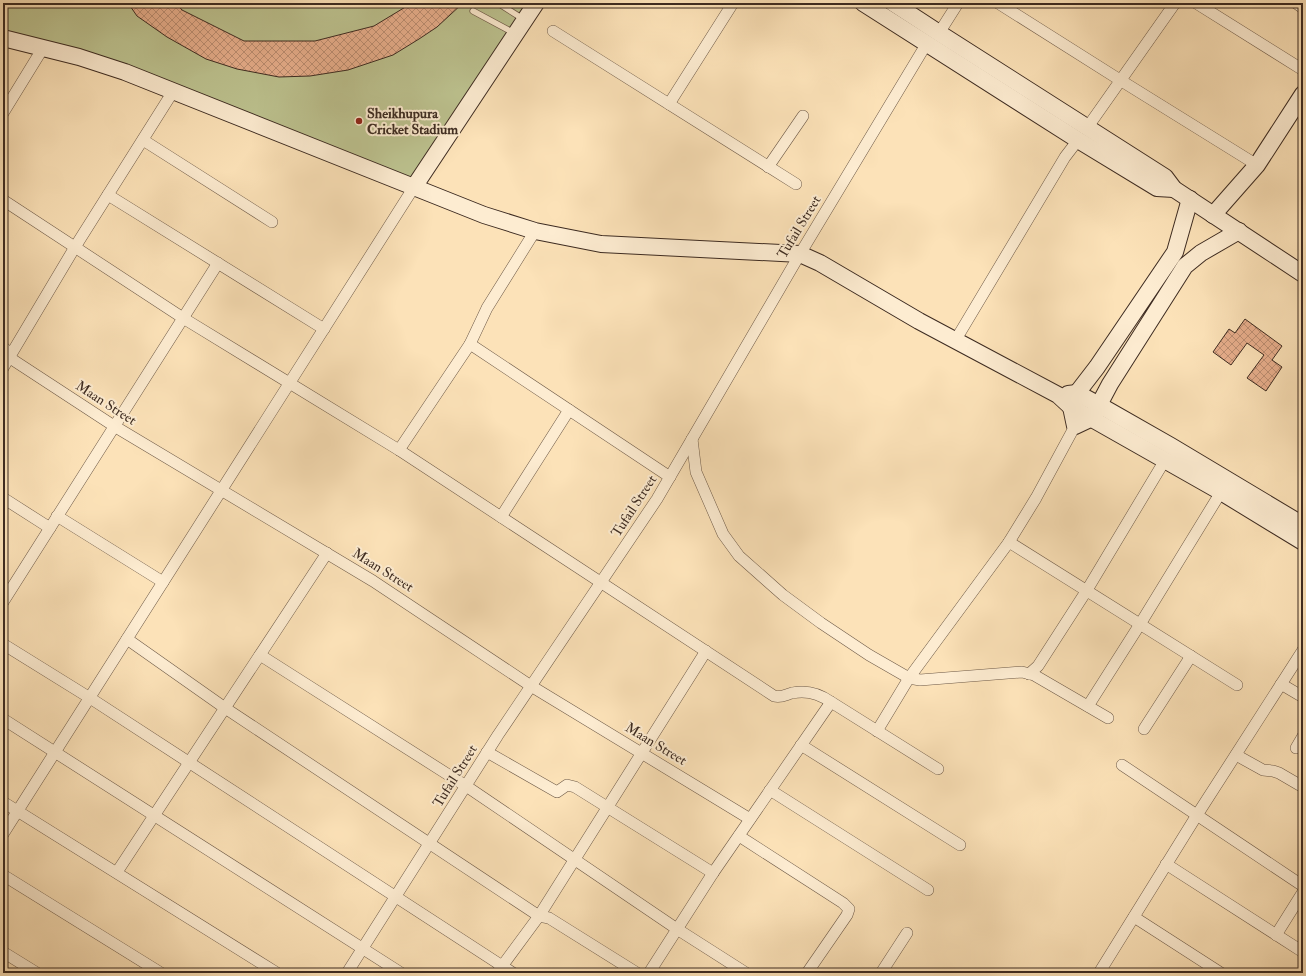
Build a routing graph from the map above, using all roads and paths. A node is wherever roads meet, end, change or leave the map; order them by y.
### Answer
1 (498, 3) edge
2 (536, 3) edge
3 (733, 3) edge
4 (864, 3) edge
5 (893, 3) edge
6 (958, 3) edge
7 (998, 3) edge
8 (1176, 3) edge
9 (1196, 3) edge
10 (1296, 3) edge
11 (1303, 8) edge
12 (473, 11) dead end
13 (525, 20) junction
14 (553, 31) dead end
15 (516, 34) junction
16 (3, 38) edge
17 (933, 38) junction
18 (43, 48) junction
19 (1303, 70) edge
20 (1120, 80) junction
21 (174, 90) junction
22 (1303, 94) edge
23 (669, 104) junction
24 (3, 113) edge
25 (803, 116) dead end
26 (1083, 134) junction
27 (143, 140) junction
28 (1257, 165) junction
29 (768, 167) junction
30 (796, 184) dead end
31 (414, 187) junction
32 (108, 195) junction
33 (1190, 199) junction
34 (3, 200) edge
35 (1214, 215) junction
36 (272, 222) dead end
37 (535, 231) junction
38 (1239, 231) junction
39 (75, 247) junction
40 (800, 254) junction
41 (218, 263) junction
42 (1303, 274) edge
43 (183, 318) junction
44 (324, 329) junction
45 (956, 341) junction
46 (470, 344) junction
47 (3, 347) edge
48 (10, 358) junction
49 (3, 368) edge
50 (290, 382) junction
51 (1074, 400) junction
52 (569, 410) junction
53 (1095, 411) junction
54 (114, 426) junction
55 (1075, 426) junction
56 (692, 439) junction
57 (399, 450) junction
58 (1165, 460) junction
59 (670, 477) junction
60 (221, 491) junction
61 (1221, 492) junction
62 (3, 498) edge
63 (57, 516) junction
64 (501, 517) junction
65 (1303, 525) edge
66 (50, 528) junction
67 (1009, 542) junction
68 (1303, 542) edge
69 (327, 553) junction
70 (163, 582) junction
71 (601, 583) junction
72 (1087, 590) junction
73 (3, 602) edge
74 (1140, 625) junction
75 (127, 640) junction
76 (3, 644) edge
77 (1303, 650) edge
78 (706, 651) junction
79 (260, 655) junction
80 (1191, 656) junction
81 (1029, 674) junction
82 (909, 678) junction
83 (1282, 684) junction
84 (1237, 685) dead end
85 (531, 686) junction
86 (1303, 697) edge
87 (90, 698) junction
88 (831, 702) junction
89 (1088, 706) junction
90 (225, 708) junction
91 (1108, 718) dead end
92 (3, 719) edge
93 (1144, 729) dead end
94 (877, 731) junction
95 (1303, 736) edge
96 (801, 745) junction
97 (1296, 748) dead end
98 (55, 752) junction
99 (487, 752) junction
100 (641, 753) junction
101 (1236, 755) junction
102 (190, 762) junction
103 (1122, 765) dead end
104 (938, 769) dead end
105 (466, 786) junction
106 (1303, 787) edge
107 (770, 790) junction
108 (3, 802) edge
109 (607, 807) junction
110 (18, 811) junction
111 (1197, 815) junction
112 (154, 816) junction
113 (750, 819) junction
114 (3, 834) edge
115 (738, 836) junction
116 (430, 843) junction
117 (960, 845) dead end
118 (574, 859) junction
119 (1166, 864) junction
120 (117, 872) junction
121 (713, 873) junction
122 (3, 875) edge
123 (1303, 886) edge
124 (928, 890) dead end
125 (1303, 892) edge
126 (396, 896) junction
127 (539, 916) junction
128 (1134, 917) junction
129 (677, 929) junction
130 (907, 933) dead end
131 (1276, 935) junction
132 (363, 948) junction
133 (3, 952) edge
134 (1303, 952) edge
135 (499, 969) edge
136 (1216, 972) edge
137 (38, 973) edge
138 (161, 973) edge
139 (277, 973) edge
140 (347, 973) edge
141 (401, 973) edge
142 (513, 973) edge
143 (637, 973) edge
144 (649, 973) edge
145 (746, 973) edge
146 (807, 973) edge
147 (881, 973) edge
148 (1099, 973) edge

1 - 13 lane
2 - 13 street
3 - 23 street
4 - 17 street
5 - 17 street
6 - 17 street, Tufail Street
7 - 20 street
8 - 20 street
9 - 19 street
10 - 11 street
12 - 15 lane
13 - 15 street
14 - 23 street
15 - 31 street
16 - 18 street
17 - 26 street
17 - 40 street, Tufail Street
18 - 21 street
18 - 24 street
20 - 26 street
20 - 28 street
21 - 27 street
21 - 31 street
22 - 28 street
23 - 29 street
25 - 29 street
26 - 33 street
26 - 45 street
27 - 32 street
27 - 36 street
28 - 35 street
29 - 30 street
31 - 37 street
31 - 44 street
32 - 39 street
32 - 41 street
33 - 35 street
33 - 51 street
34 - 39 street
35 - 38 street
37 - 40 street
37 - 46 street
38 - 42 street
38 - 53 street
39 - 43 street
39 - 48 street
40 - 45 street
40 - 56 street, Tufail Street
41 - 43 street
41 - 44 street
43 - 50 street
43 - 54 street
44 - 50 street
45 - 51 street
46 - 52 street
46 - 57 street
47 - 48 street, Maan Street
48 - 49 street
48 - 54 street, Maan Street
50 - 57 street
50 - 60 street
51 - 53 street
51 - 55 street
52 - 59 street
52 - 64 street
53 - 55 street
53 - 58 street
53 - 65 street
54 - 60 street, Maan Street
54 - 63 street
55 - 67 street
56 - 59 street, Tufail Street
56 - 82 street
57 - 64 street
58 - 61 street
58 - 72 street
59 - 71 street, Tufail Street
60 - 69 street, Maan Street
60 - 70 street
61 - 68 street
61 - 74 street
62 - 66 street
63 - 66 street
63 - 70 street
64 - 71 street
66 - 73 street
67 - 72 street
67 - 82 street
69 - 79 street
69 - 85 street, Maan Street
70 - 75 street
71 - 78 street
71 - 85 street, Tufail Street
72 - 74 street
72 - 81 street
74 - 80 street
74 - 89 street
75 - 87 street
75 - 90 street
76 - 87 street
77 - 83 street
78 - 88 street
78 - 100 street
79 - 90 street
79 - 105 street
80 - 84 street
80 - 93 street
81 - 82 street
81 - 89 street
82 - 94 street
83 - 86 street
83 - 101 street
85 - 99 street, Tufail Street
85 - 100 street, Maan Street
87 - 98 street
87 - 102 street
88 - 94 street
88 - 96 street
89 - 91 street
90 - 102 street
90 - 116 street
92 - 98 street
94 - 104 street
95 - 97 street
96 - 107 street
96 - 117 street
98 - 110 street
98 - 112 street
99 - 105 street, Tufail Street
99 - 109 street
100 - 109 street
100 - 113 street, Maan Street
101 - 106 street
101 - 111 street
102 - 112 street
102 - 126 street
103 - 111 street
105 - 116 street, Tufail Street
105 - 118 street
107 - 113 street
107 - 124 street
108 - 110 street
109 - 118 street
109 - 121 street
110 - 114 street
110 - 120 street
111 - 119 street
111 - 123 street
112 - 120 street
112 - 132 street
113 - 115 street
115 - 121 street
115 - 146 street
116 - 126 street, Tufail Street
116 - 127 street
118 - 127 street
118 - 129 street
119 - 128 street
119 - 131 street
120 - 139 street
121 - 129 street
122 - 138 street
125 - 131 street
126 - 132 street, Tufail Street
126 - 135 street
127 - 135 street
127 - 143 street
128 - 136 street
128 - 148 street
129 - 144 street
129 - 145 street
130 - 147 street
131 - 134 street
132 - 140 street, Tufail Street
132 - 141 street
133 - 137 street
135 - 142 street

